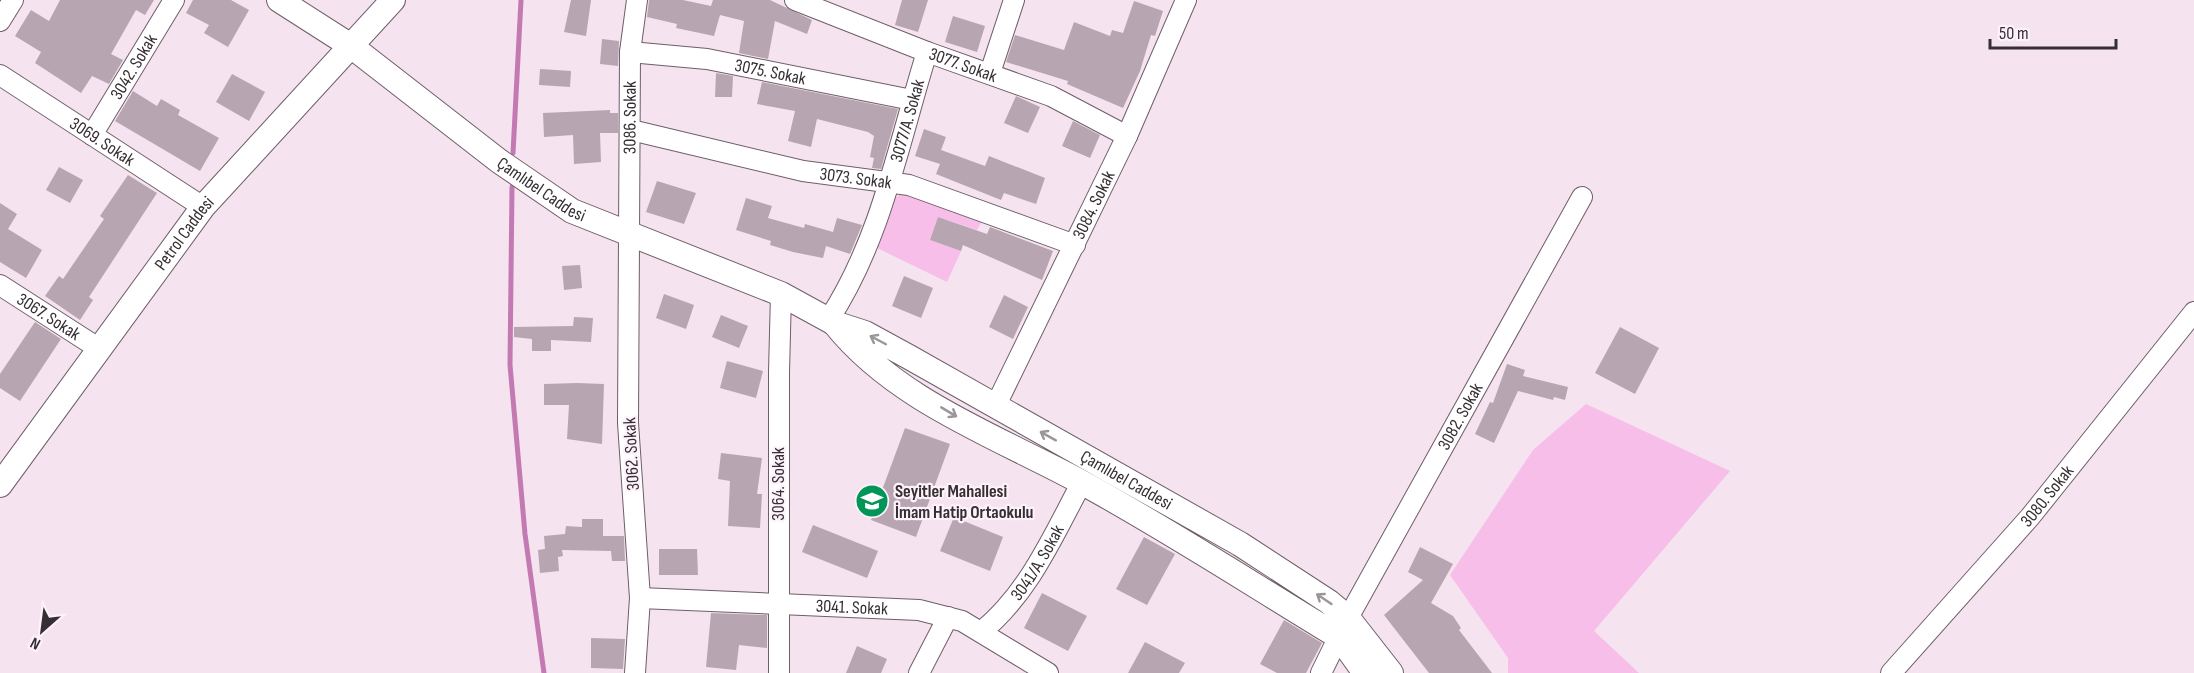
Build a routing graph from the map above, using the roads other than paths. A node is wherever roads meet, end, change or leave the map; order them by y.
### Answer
1 (14, 0) edge
2 (174, 0) edge
3 (279, 0) edge
4 (393, 0) edge
5 (636, 0) edge
6 (795, 0) edge
7 (1014, 0) edge
8 (1186, 0) edge
9 (0, 21) edge
10 (351, 46) junction
11 (630, 52) junction
12 (927, 52) junction
13 (990, 73) junction
14 (0, 75) edge
15 (912, 100) junction
16 (631, 130) junction
17 (92, 135) junction
18 (1126, 136) junction
19 (890, 182) junction
20 (1582, 197) dead end
21 (202, 207) junction
22 (630, 235) junction
23 (1075, 245) junction
24 (0, 285) edge
25 (781, 294) junction
26 (2194, 312) edge
27 (831, 321) junction
28 (98, 348) junction
29 (995, 407) junction
30 (1082, 482) junction
31 (0, 485) edge
32 (640, 598) junction
33 (778, 602) junction
34 (948, 617) junction
35 (1344, 627) junction
36 (981, 632) junction
37 (635, 673) edge
38 (779, 673) edge
39 (919, 673) edge
40 (1048, 673) edge
41 (1321, 673) edge
42 (1365, 673) edge
43 (1391, 673) edge
44 (1891, 673) edge

1 - 9 street
2 - 17 street, 3042. Sokak
3 - 10 street, Çamlıbel Caddesi
4 - 10 street, Petrol Caddesi
5 - 11 street, 3086. Sokak
6 - 12 street, 3077. Sokak
7 - 13 street
8 - 18 street, 3084. Sokak
10 - 21 street, Petrol Caddesi
10 - 22 street, Çamlıbel Caddesi
11 - 15 street, 3075. Sokak
11 - 16 street, 3086. Sokak
12 - 13 street, 3077. Sokak
12 - 15 street, 3077/A. Sokak
13 - 18 street, 3077. Sokak
14 - 17 street, 3069. Sokak
15 - 19 street, 3077/A. Sokak
16 - 19 street, 3073. Sokak
16 - 22 street, 3086. Sokak
17 - 21 street, 3069. Sokak
18 - 23 street, 3084. Sokak
19 - 23 street, 3073. Sokak
19 - 27 street, 3077/A. Sokak
20 - 35 street, 3082. Sokak
21 - 28 street, Petrol Caddesi
22 - 25 street, Çamlıbel Caddesi
22 - 32 street, 3062. Sokak
23 - 29 street, 3084. Sokak
24 - 28 street, 3067. Sokak
25 - 27 street, Çamlıbel Caddesi
25 - 33 street, 3064. Sokak
26 - 44 street, 3080. Sokak
29 -> 27 street, Çamlıbel Caddesi
27 -> 30 street, Çamlıbel Caddesi
28 - 31 street, Petrol Caddesi
35 -> 29 street, Çamlıbel Caddesi
30 - 35 street, Çamlıbel Caddesi
30 - 36 street, 3041/A. Sokak
32 - 33 street, 3041. Sokak
32 - 37 street, 3062. Sokak
33 - 34 street, 3041. Sokak
33 - 38 street, 3064. Sokak
34 - 36 street, 3041. Sokak
34 - 39 street
35 - 41 street, 3082. Sokak
35 - 42 street, Çamlıbel Caddesi
35 - 43 street, Çamlıbel Caddesi
36 - 40 street, 3041. Sokak

